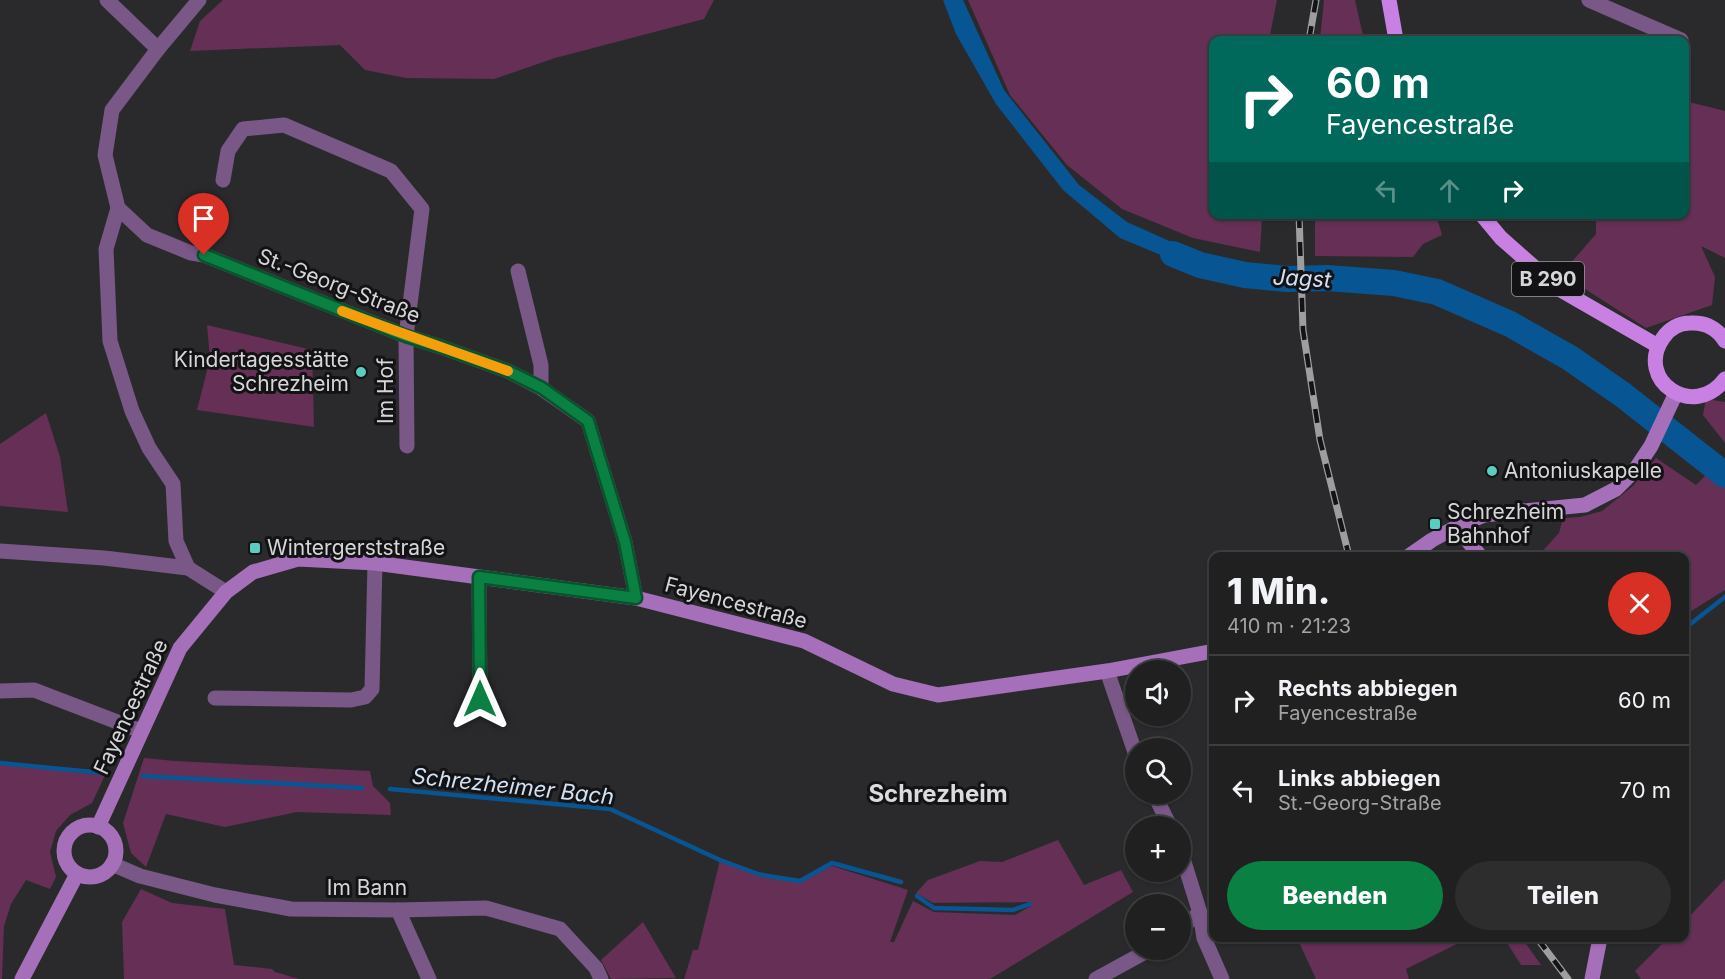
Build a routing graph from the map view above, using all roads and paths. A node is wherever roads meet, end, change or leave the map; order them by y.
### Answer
1 (107, 0) edge
2 (199, 0) edge
3 (1389, 0) edge
4 (1589, 0) edge
5 (1395, 36) edge
6 (1671, 36) edge
7 (158, 49) junction
8 (223, 180) dead end
9 (117, 208) junction
10 (1485, 219) edge
11 (518, 271) dead end
12 (406, 336) junction
13 (1725, 341) edge
14 (1658, 346) junction
15 (1725, 380) edge
16 (542, 388) junction
17 (1676, 393) junction
18 (407, 446) dead end
19 (1460, 525) junction
20 (0, 551) edge
21 (1415, 552) edge
22 (1477, 552) edge
23 (375, 563) junction
24 (188, 568) junction
25 (479, 577) junction
26 (226, 592) junction
27 (636, 598) junction
28 (1209, 652) edge
29 (1107, 671) junction
30 (0, 691) edge
31 (214, 698) dead end
32 (480, 699) dead end
33 (141, 731) junction
34 (1130, 738) edge
35 (98, 827) junction
36 (112, 864) junction
37 (77, 874) junction
38 (1190, 882) edge
39 (398, 910) junction
40 (1200, 913) junction
41 (1191, 920) edge
42 (1599, 942) edge
43 (1131, 960) edge
44 (22, 979) edge
45 (429, 979) edge
46 (601, 979) edge
47 (1096, 979) edge
48 (1222, 979) edge
49 (1592, 979) edge

1 - 7 street
2 - 7 street
3 - 5 main road
4 - 6 street
7 - 9 street
8 - 12 street, Im Hof
9 - 12 street, St.-Georg-Straße
9 - 24 street
10 - 14 main road, B 290
11 - 16 street
12 - 16 street, St.-Georg-Straße
12 - 18 street, Im Hof
13 - 14 main road
14 - 17 main road
15 - 17 main road
16 - 27 street, St.-Georg-Straße
17 - 19 street
19 - 21 street
19 - 22 street
20 - 24 street
23 - 25 street, Fayencestraße
23 - 26 street, Fayencestraße
23 - 31 street
24 - 26 street
25 - 27 street, Fayencestraße
25 - 32 street
26 - 33 street, Fayencestraße
27 - 29 street, Fayencestraße
28 - 29 street, Fayencestraße
29 - 34 street
30 - 33 street
33 - 35 street, Fayencestraße
35 - 36 street
35 - 37 street
36 - 37 street
36 - 39 street, Im Bann
37 - 44 street
38 - 40 street
39 - 45 street
39 - 46 street, Im Bann
40 - 41 street
40 - 48 street
42 - 49 street
43 - 47 street

